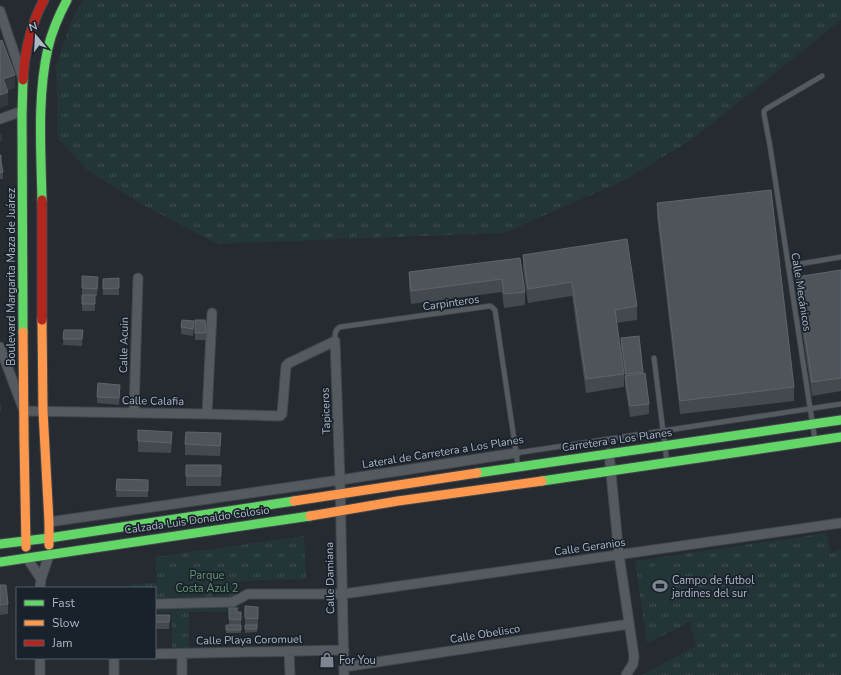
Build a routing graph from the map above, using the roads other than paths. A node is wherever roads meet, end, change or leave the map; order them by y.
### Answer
1 (44, 0) edge
2 (67, 0) edge
3 (0, 11) edge
4 (822, 76) dead end
5 (24, 79) junction
6 (22, 111) junction
7 (0, 119) edge
8 (841, 258) edge
9 (788, 266) junction
10 (138, 278) dead end
11 (212, 313) dead end
12 (335, 342) junction
13 (0, 347) edge
14 (654, 358) dead end
15 (841, 404) edge
16 (810, 408) junction
17 (24, 411) junction
18 (43, 411) junction
19 (134, 412) junction
20 (207, 414) junction
21 (841, 420) edge
22 (812, 424) junction
23 (663, 431) junction
24 (841, 437) edge
25 (815, 440) junction
26 (665, 446) junction
27 (516, 453) junction
28 (609, 453) junction
29 (667, 463) junction
30 (518, 467) junction
31 (611, 471) junction
32 (340, 480) junction
33 (395, 485) joint
34 (340, 493) junction
35 (341, 511) junction
36 (49, 522) junction
37 (841, 523) edge
38 (49, 538) junction
39 (26, 540) junction
40 (0, 544) edge
41 (49, 555) junction
42 (619, 555) junction
43 (27, 558) junction
44 (0, 562) edge
45 (41, 583) edge
46 (343, 594) junction
47 (156, 604) edge
48 (629, 624) junction
49 (344, 650) junction
50 (289, 651) junction
51 (156, 654) edge
52 (182, 654) junction
53 (40, 659) edge
54 (114, 659) edge
55 (344, 671) edge
56 (40, 675) edge
57 (114, 675) edge
58 (182, 675) edge
59 (290, 675) edge
60 (626, 675) edge

1 - 5 main road, Boulevard Margarita Maza de Juárez
2 - 18 main road
3 - 5 street
4 - 9 lane, Calle Mecánicos
5 - 6 main road, Boulevard Margarita Maza de Juárez
6 - 7 street
6 - 17 main road, Boulevard Margarita Maza de Juárez
8 - 9 lane
9 - 16 lane, Calle Mecánicos
10 - 19 street, Calle Acuin
11 - 20 street
12 - 20 street, Calle Calafia
12 - 27 lane, Carpinteros
12 - 32 street, Tapiceros
13 - 17 street
14 - 23 lane
15 - 16 lane, Lateral de Carretera a Los Planes
16 - 22 lane, Calle Mecánicos
16 - 23 lane, Lateral de Carretera a Los Planes
17 - 18 street, Calle Calafia
17 - 39 main road, Boulevard Margarita Maza de Juárez
18 - 19 street, Calle Calafia
18 - 36 main road
19 - 20 street, Calle Calafia
21 - 22 main road, Carretera a Los Planes
22 - 25 lane, Calle Mecánicos
22 - 26 main road, Carretera a Los Planes
23 - 26 lane
23 - 27 lane, Lateral de Carretera a Los Planes
24 - 25 main road
25 - 29 main road
26 - 28 main road, Carretera a Los Planes
26 - 29 lane
27 - 30 lane, Carpinteros
27 - 32 street, Lateral de Carretera a Los Planes
28 - 30 main road, Carretera a Los Planes
28 - 31 street
29 - 31 main road
30 - 33 main road, Carretera a Los Planes
31 - 35 main road, Calzada Luis Donaldo Colosio
31 - 42 street
32 - 34 street, Calle Damiana
32 - 36 street, Lateral de Carretera a Los Planes
33 - 34 main road, Calzada Luis Donaldo Colosio
34 - 35 street, Calle Damiana
34 - 38 main road, Calzada Luis Donaldo Colosio
35 - 41 main road, Calzada Luis Donaldo Colosio
35 - 46 street, Calle Damiana
36 - 38 main road
37 - 42 street, Calle Geranios
38 - 39 main road, Calzada Luis Donaldo Colosio
38 - 41 main road
39 - 40 main road, Calzada Luis Donaldo Colosio
39 - 43 main road, Boulevard Margarita Maza de Juárez
41 - 43 main road, Calzada Luis Donaldo Colosio
41 - 45 street
42 - 46 street, Calle Geranios
42 - 48 street
43 - 44 main road, Calzada Luis Donaldo Colosio
43 - 45 street
46 - 47 street, Calle Geranios
46 - 49 street, Calle Damiana
48 - 55 street, Calle Obelisco
48 - 60 street
49 - 50 street, Calle Playa Coromuel
49 - 55 street, Calle Damiana
50 - 52 street, Calle Playa Coromuel
50 - 59 street
51 - 52 street, Calle Playa Coromuel
52 - 58 street
53 - 56 street
54 - 57 street

